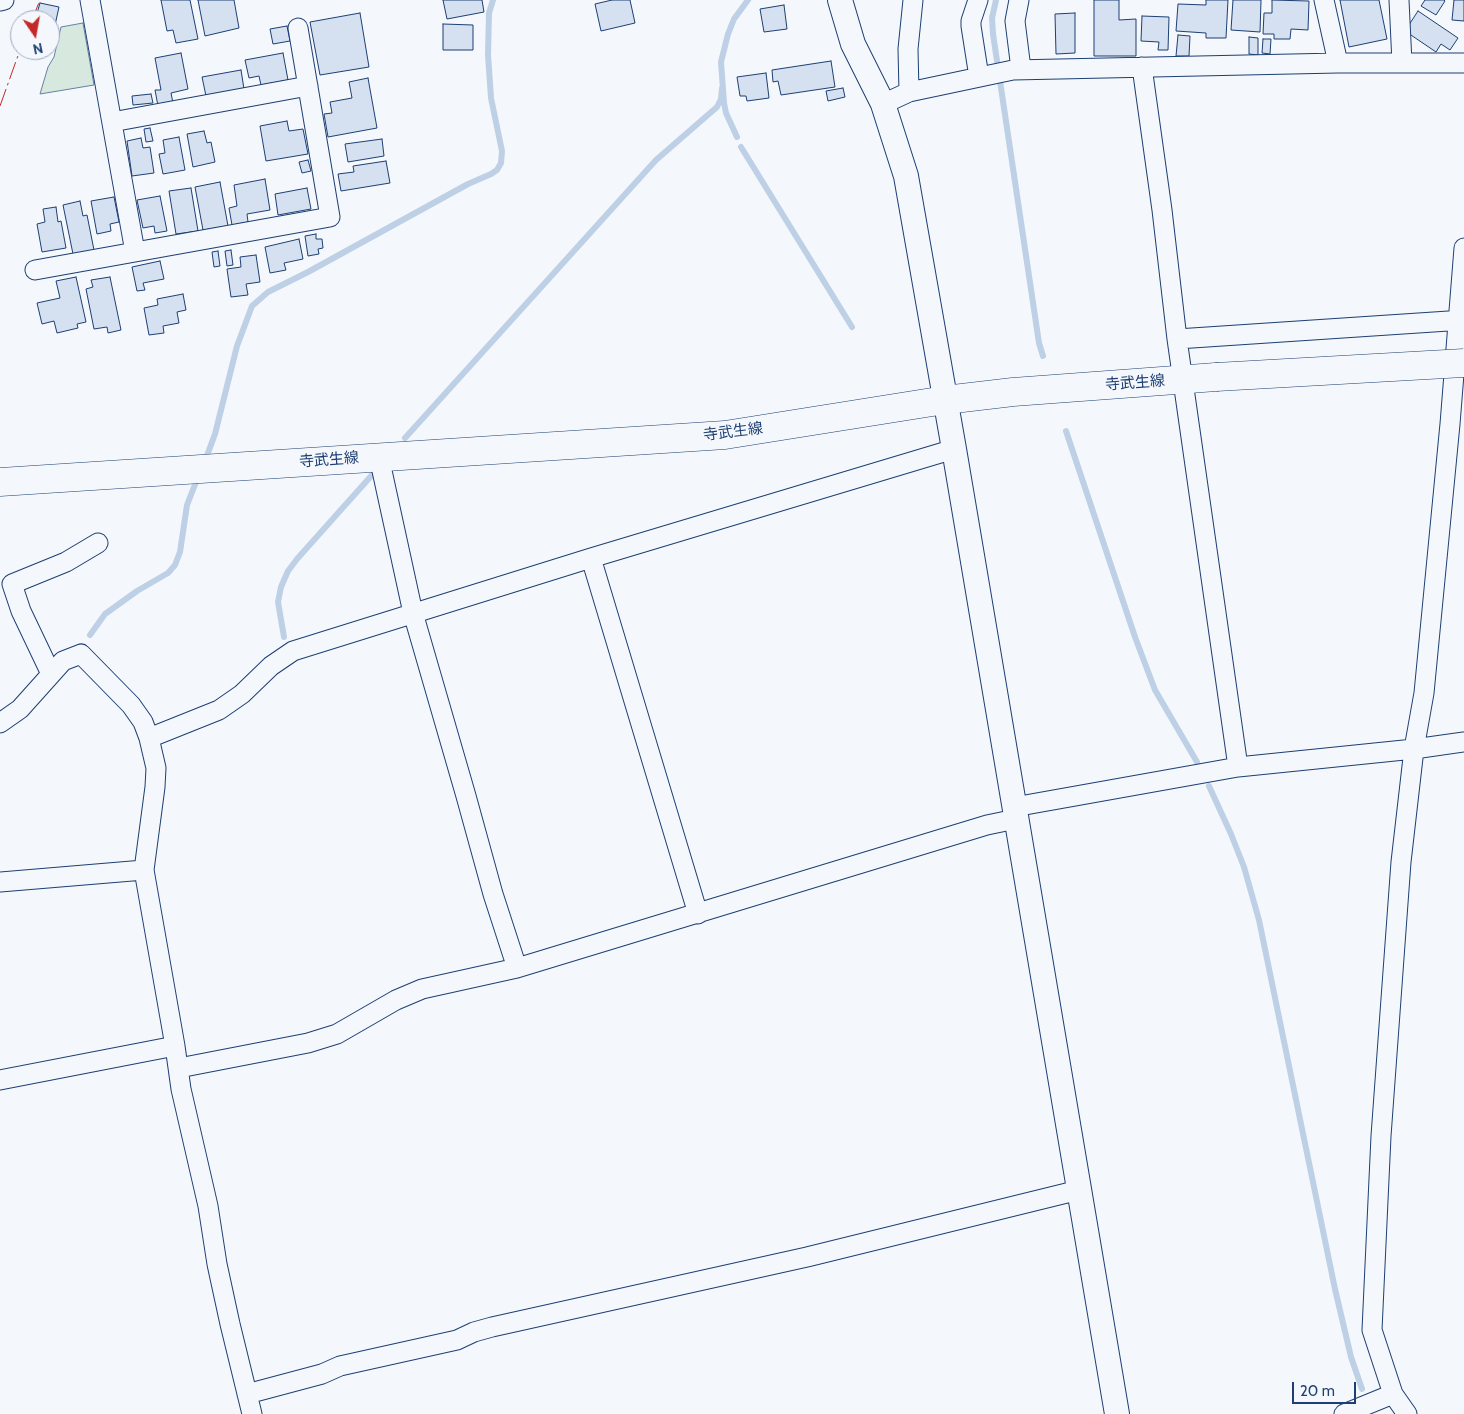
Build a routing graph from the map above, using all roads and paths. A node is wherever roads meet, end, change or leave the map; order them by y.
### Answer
1 (4, 0) edge
2 (90, 0) edge
3 (840, 0) edge
4 (913, 0) edge
5 (978, 0) edge
6 (1020, 0) edge
7 (1324, 0) edge
8 (1399, 0) edge
9 (0, 1) edge
10 (298, 28) dead end
11 (1402, 63) junction
12 (1464, 63) edge
13 (1338, 64) junction
14 (1142, 67) junction
15 (1017, 70) junction
16 (982, 76) junction
17 (308, 86) junction
18 (909, 92) junction
19 (883, 104) junction
20 (112, 122) junction
21 (1464, 248) edge
22 (136, 252) junction
23 (35, 270) dead end
24 (1461, 321) edge
25 (1177, 339) junction
26 (1464, 363) edge
27 (1183, 380) junction
28 (945, 400) junction
29 (954, 449) junction
30 (379, 457) junction
31 (0, 482) edge
32 (98, 543) dead end
33 (591, 558) junction
34 (413, 613) junction
35 (51, 674) junction
36 (0, 723) edge
37 (149, 738) junction
38 (1464, 742) edge
39 (1414, 749) junction
40 (1238, 767) junction
41 (1015, 813) junction
42 (144, 870) junction
43 (0, 882) edge
44 (698, 914) junction
45 (517, 968) junction
46 (175, 1046) junction
47 (178, 1068) junction
48 (0, 1080) edge
49 (1079, 1190) junction
50 (247, 1394) junction
51 (1393, 1394) junction
52 (252, 1414) edge
53 (1117, 1414) edge
54 (1344, 1414) edge
55 (1407, 1414) edge

1 - 9 street
2 - 20 street
3 - 19 street
4 - 18 street
5 - 16 street
6 - 15 street
7 - 13 street
8 - 11 street
10 - 17 street
11 - 12 street
11 - 13 street
13 - 14 street
14 - 15 street
14 - 25 street
15 - 16 street
16 - 18 street
17 - 20 street
17 - 22 street
18 - 19 street
19 - 28 street
20 - 22 street
21 - 24 street
22 - 23 street
24 - 25 street
24 - 39 street
25 - 27 street
26 - 27 main road, 寺武生線, bridge
27 - 28 main road, 寺武生線
27 - 40 street
28 - 29 street
28 - 30 main road, 寺武生線
29 - 33 street
29 - 41 street
30 - 31 main road, 寺武生線
30 - 34 street
32 - 35 street
33 - 34 street
33 - 44 street
34 - 37 street
34 - 45 street
35 - 36 street
35 - 37 street
37 - 42 street
38 - 39 street
39 - 40 street
39 - 51 street
40 - 41 street
41 - 44 street
41 - 49 street
42 - 43 street
42 - 46 street
44 - 45 street
45 - 47 street
46 - 47 street
46 - 48 street
47 - 50 street
49 - 50 street
49 - 53 street
50 - 52 street
51 - 54 street
51 - 55 street

